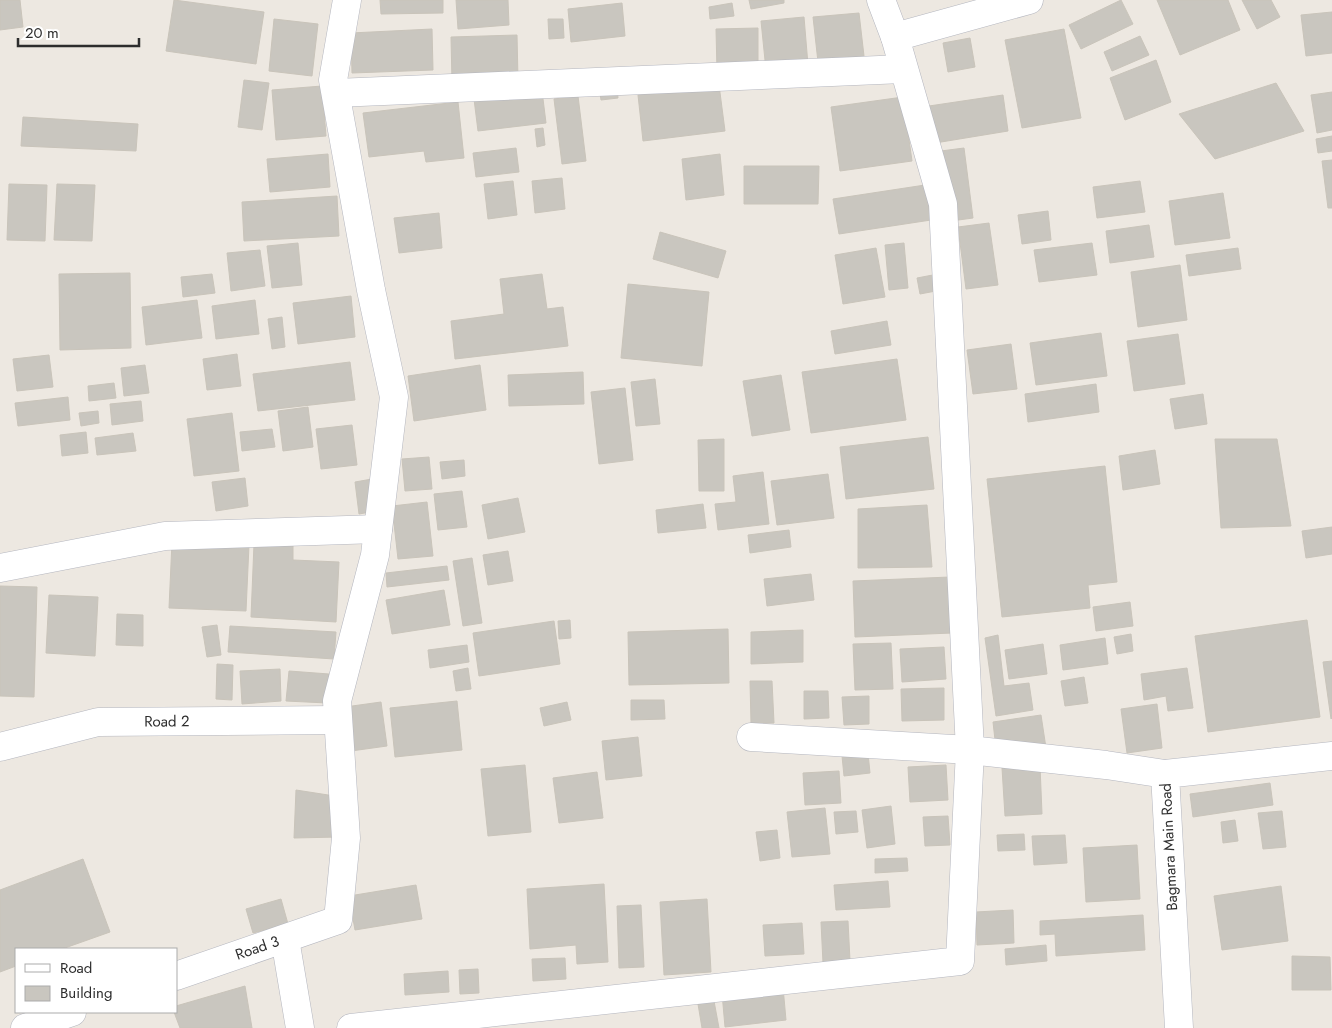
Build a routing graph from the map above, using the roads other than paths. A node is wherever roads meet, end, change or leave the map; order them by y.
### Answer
1 (347, 0) edge
2 (881, 0) edge
3 (1029, 0) edge
4 (895, 37) junction
5 (904, 69) junction
6 (336, 93) junction
7 (378, 529) junction
8 (0, 568) edge
9 (337, 720) junction
10 (751, 737) dead end
11 (0, 747) edge
12 (970, 750) junction
13 (1332, 756) edge
14 (1165, 774) junction
15 (285, 939) junction
16 (178, 975) edge
17 (69, 1013) edge
18 (25, 1028) edge
19 (300, 1028) edge
20 (351, 1028) edge
21 (1179, 1028) edge

1 - 6 street
2 - 4 street
3 - 4 street
4 - 5 street
5 - 6 street
5 - 12 street
6 - 7 street
7 - 8 street
7 - 9 street
9 - 11 street, Road 2
9 - 15 street, Road 3
10 - 12 street
12 - 14 street
12 - 20 street
13 - 14 street, Bagmara Main Road
14 - 21 street, Bagmara Main Road
15 - 16 street, Road 3
15 - 19 street
17 - 18 street

